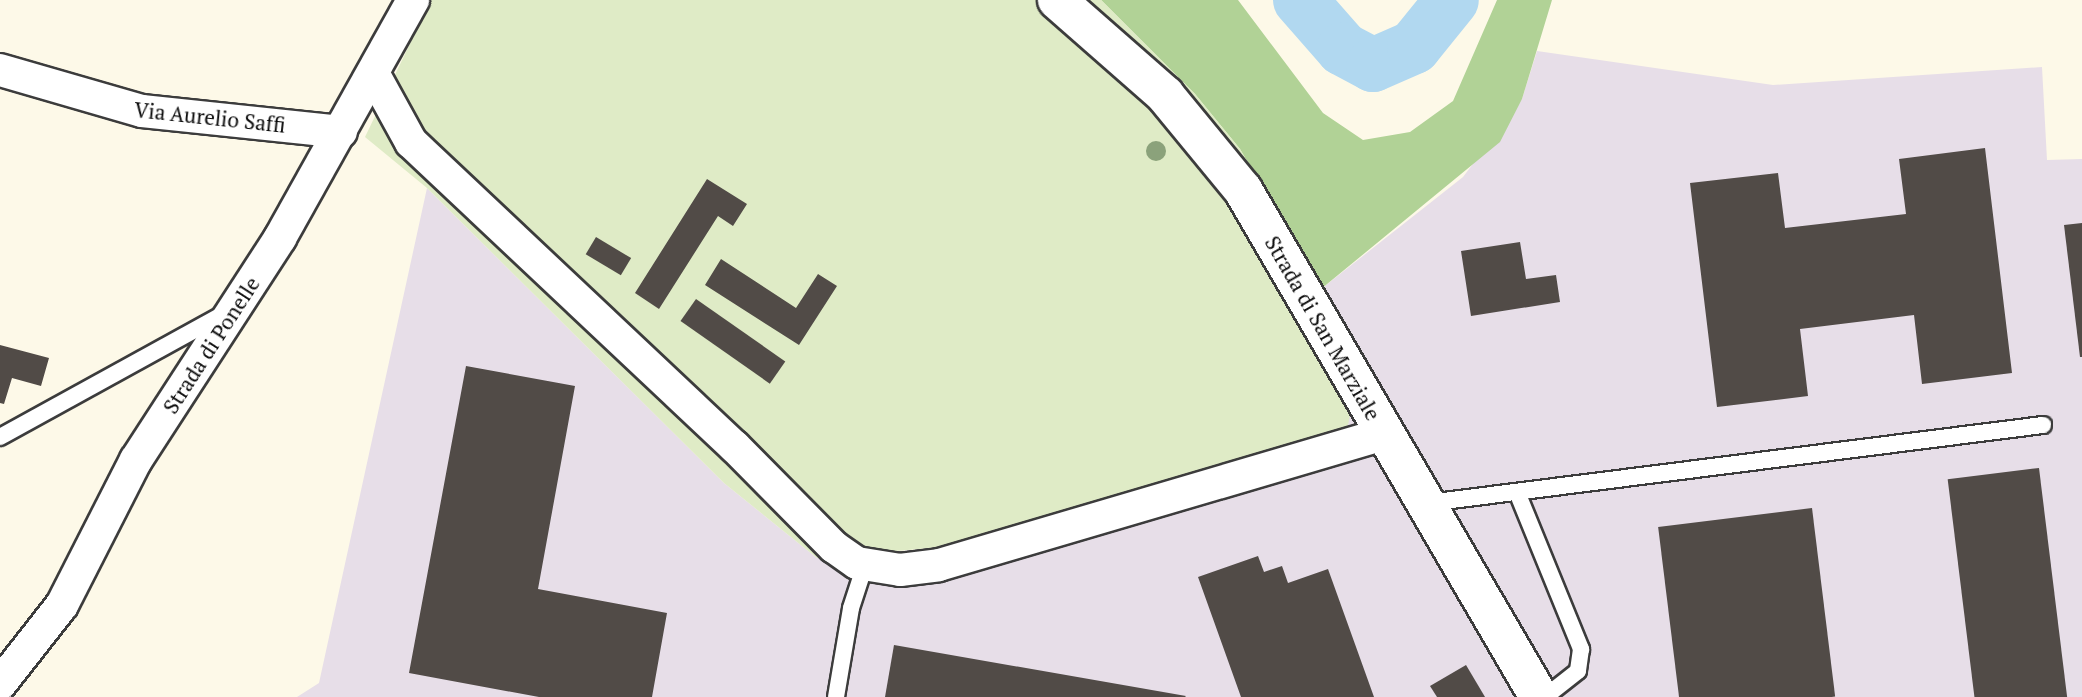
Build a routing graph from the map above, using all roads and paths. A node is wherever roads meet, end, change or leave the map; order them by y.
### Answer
1 (413, 0) edge
2 (1057, 0) edge
3 (0, 70) edge
4 (373, 73) junction
5 (341, 131) junction
6 (235, 308) junction
7 (2043, 425) dead end
8 (1385, 434) junction
9 (0, 437) edge
10 (1517, 492) junction
11 (1426, 504) junction
12 (865, 565) junction
13 (0, 684) edge
14 (836, 697) edge
15 (1539, 697) edge
16 (1545, 697) edge

1 - 4 street, Strada di Ponelle
2 - 8 street, Strada di San Marziale
3 - 5 street, Via Aurelio Saffi
4 - 5 street, Strada di Ponelle
4 - 12 street
5 - 6 street, Strada di Ponelle
6 - 9 lane
6 - 13 street, Strada di Ponelle
7 - 10 lane
8 - 11 street, Strada di San Marziale
8 - 12 street
10 - 11 lane
10 - 16 lane
11 - 15 street, Strada di San Marziale
12 - 14 lane

